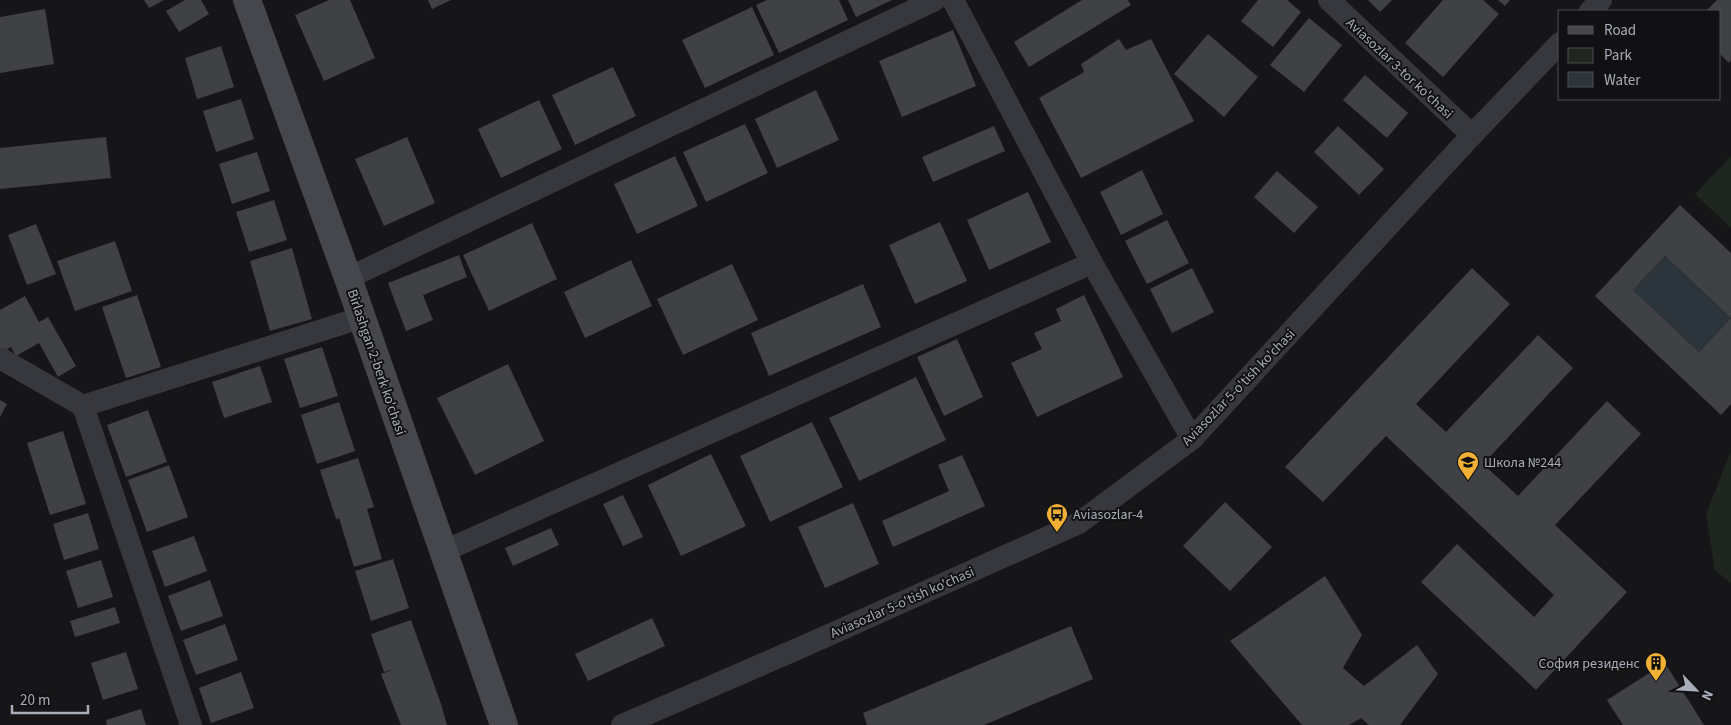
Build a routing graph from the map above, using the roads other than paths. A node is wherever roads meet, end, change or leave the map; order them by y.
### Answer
1 (247, 0) edge
2 (935, 0) edge
3 (953, 0) edge
4 (1329, 0) edge
5 (1601, 0) edge
6 (1591, 10) edge
7 (1558, 45) edge
8 (1472, 135) junction
9 (1092, 263) junction
10 (348, 278) junction
11 (360, 318) junction
12 (0, 358) edge
13 (84, 406) junction
14 (1192, 439) junction
15 (444, 551) junction
16 (191, 725) edge
17 (504, 725) edge
18 (622, 725) edge

1 - 10 street, Birlashgan 2-berk ko'chasi
2 - 10 street
3 - 9 street
4 - 8 street, Aviasozlar 3-tor ko'chasi
5 - 6 street
7 - 8 street, Aviasozlar 5-o'tish ko'chasi
8 - 14 street, Aviasozlar 5-o'tish ko'chasi
9 - 14 street
9 - 15 street
10 - 11 street, Birlashgan 2-berk ko'chasi
11 - 13 street
11 - 15 street, Birlashgan 2-berk ko'chasi
12 - 13 street
13 - 16 street
14 - 18 street, Aviasozlar 5-o'tish ko'chasi
15 - 17 street, Birlashgan 2-berk ko'chasi

